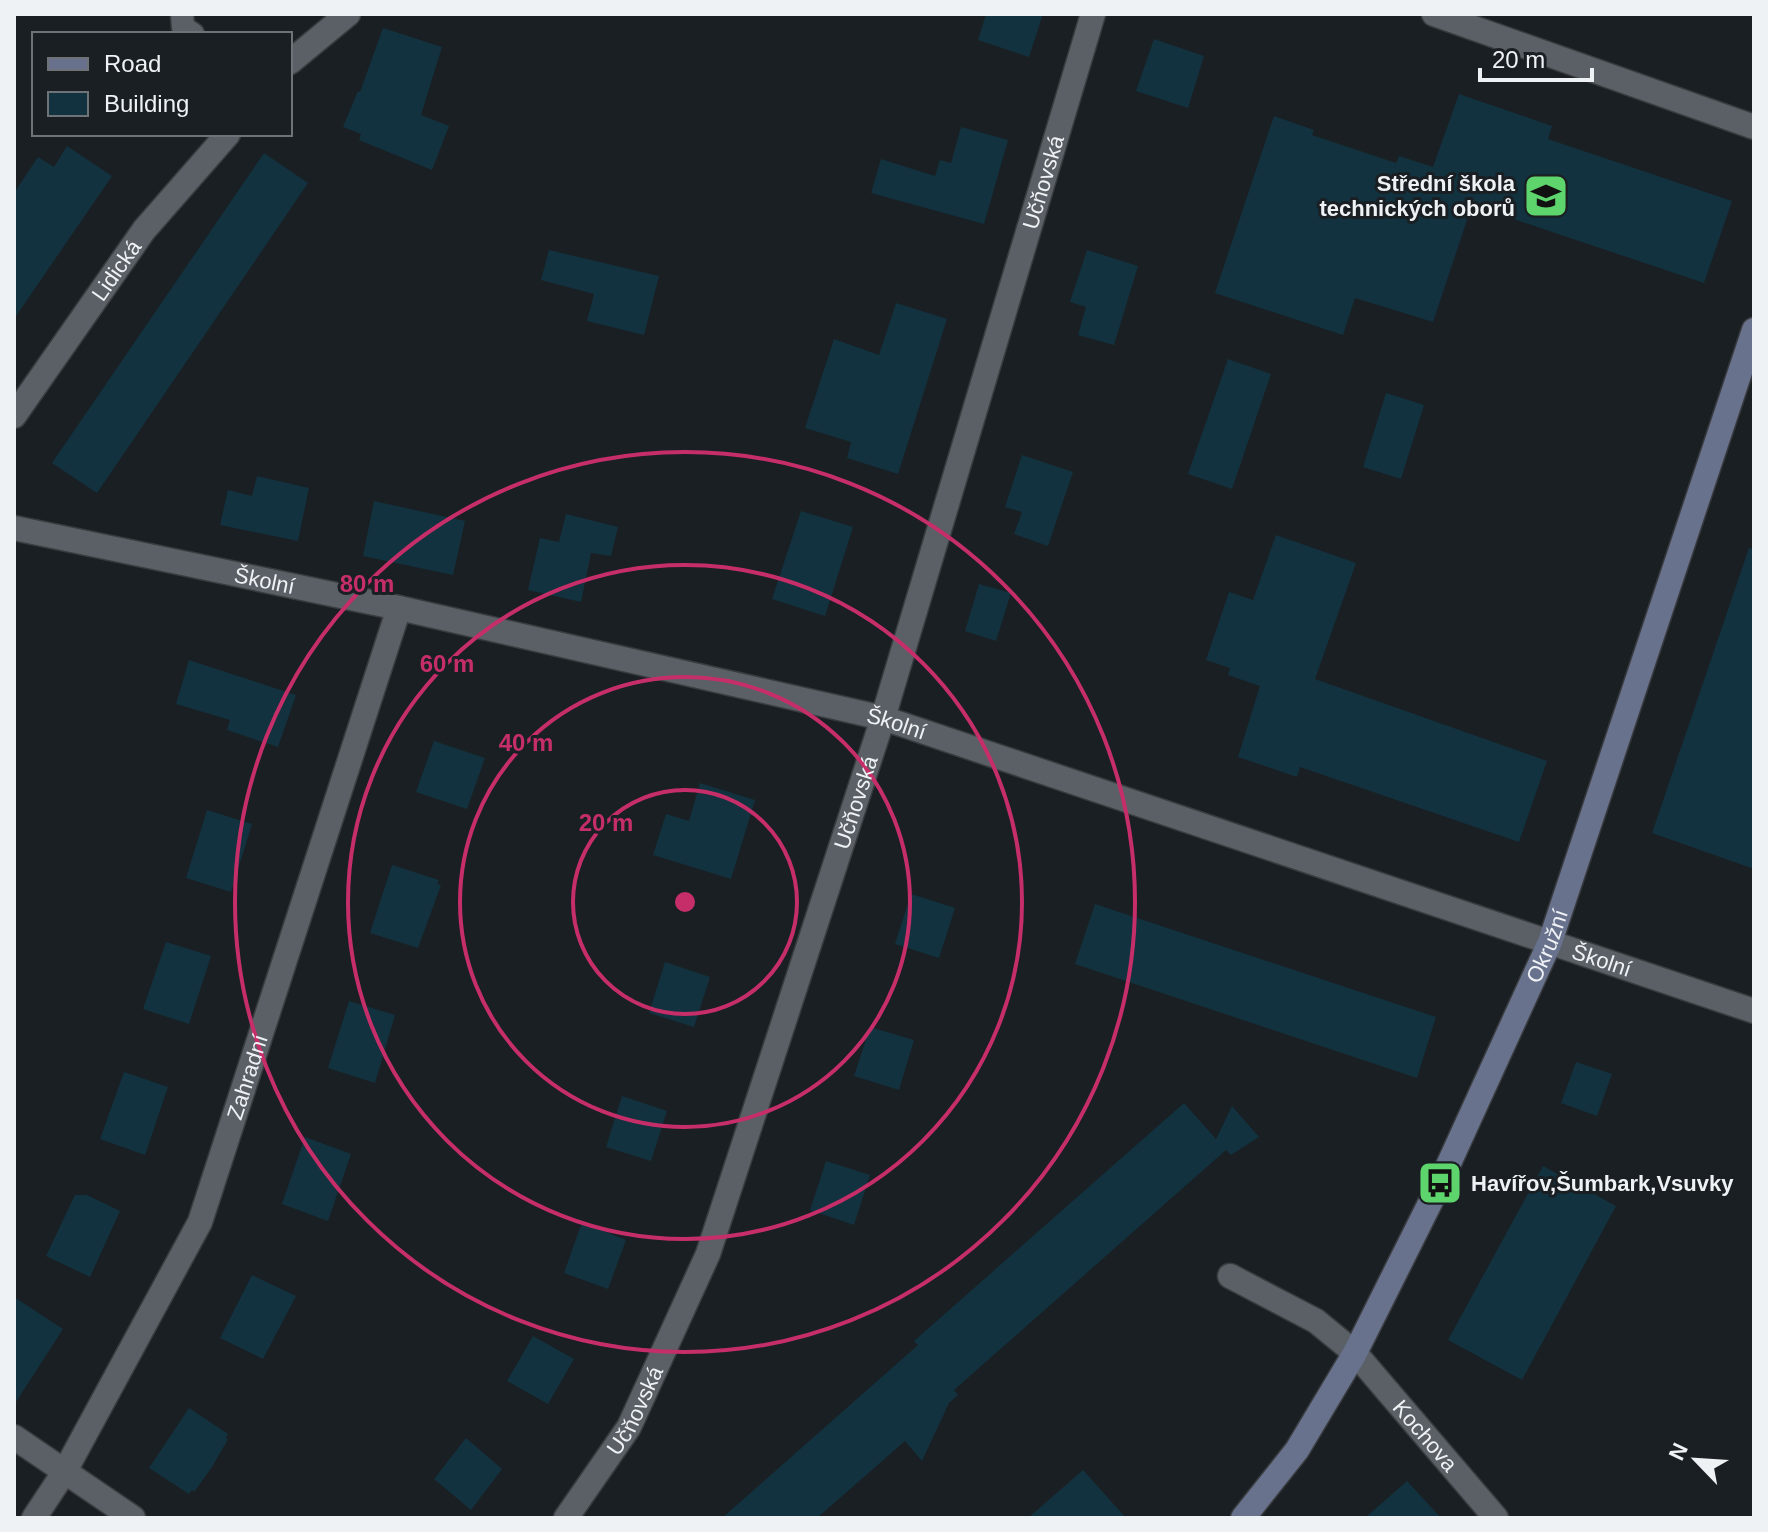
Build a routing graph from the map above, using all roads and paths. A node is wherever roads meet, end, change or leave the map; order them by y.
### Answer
1 (348, 14) edge
2 (1093, 14) edge
3 (1434, 14) edge
4 (292, 60) edge
5 (1754, 127) edge
6 (226, 136) edge
7 (1754, 330) edge
8 (14, 416) edge
9 (14, 528) edge
10 (399, 608) junction
11 (883, 718) junction
12 (1550, 942) junction
13 (1754, 1011) edge
14 (1230, 1276) dead end
15 (1355, 1353) junction
16 (14, 1437) edge
17 (65, 1471) junction
18 (34, 1518) edge
19 (133, 1518) edge
20 (566, 1518) edge
21 (1243, 1518) edge
22 (1496, 1518) edge

1 - 4 street
2 - 11 street, Učňovská
3 - 5 street
6 - 8 street, Lidická
7 - 12 street, Okružní
9 - 10 street, Školní
10 - 11 street, Školní
10 - 17 street, Zahradní
11 - 12 street, Školní
11 - 20 street, Učňovská
12 - 13 street, Školní
12 - 15 street, Okružní
14 - 15 street, Kochova
15 - 21 street, Okružní
15 - 22 street, Kochova
16 - 17 street
17 - 18 street, Zahradní
17 - 19 street

